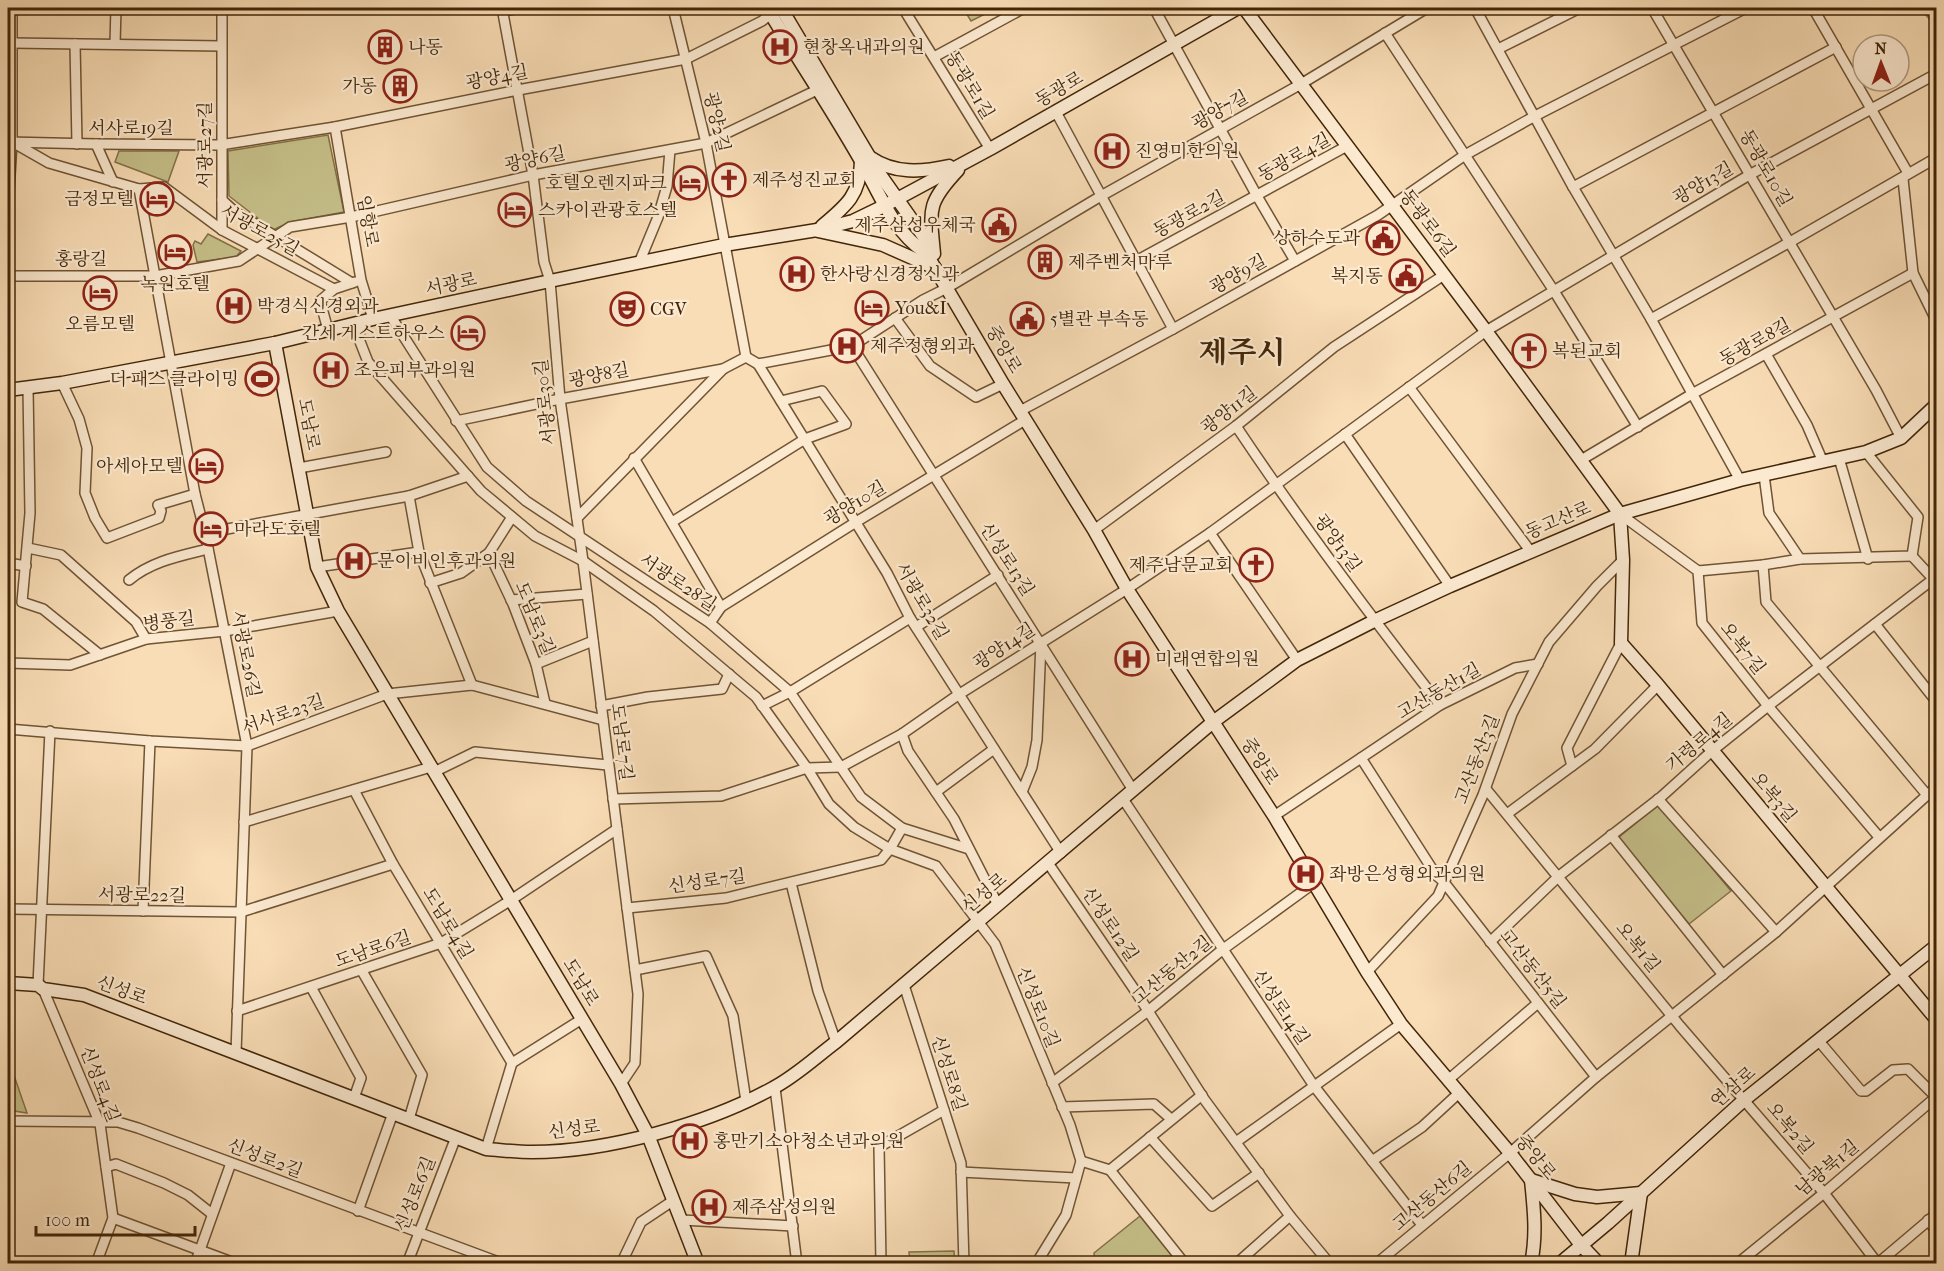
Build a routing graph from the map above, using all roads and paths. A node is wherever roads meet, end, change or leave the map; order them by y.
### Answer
1 (12, 8) edge
2 (116, 8) edge
3 (222, 8) edge
4 (520, 8) edge
5 (673, 8) edge
6 (903, 8) edge
7 (1024, 8) edge
8 (1154, 8) edge
9 (1238, 8) edge
10 (1244, 8) edge
11 (1427, 8) edge
12 (1475, 8) edge
13 (1580, 8) edge
14 (1652, 8) edge
15 (1746, 8) edge
16 (1813, 8) edge
17 (502, 9) edge
18 (778, 10) edge
19 (1385, 33) junction
20 (12, 42) junction
21 (1174, 43) junction
22 (75, 44) junction
23 (115, 44) junction
24 (1675, 45) junction
25 (221, 46) junction
26 (1836, 47) junction
27 (1498, 49) junction
28 (934, 57) junction
29 (686, 59) junction
30 (1936, 74) edge
31 (1301, 84) junction
32 (518, 90) junction
33 (817, 90) junction
34 (1872, 108) junction
35 (1714, 111) junction
36 (1056, 112) junction
37 (1535, 116) junction
38 (335, 127) junction
39 (1220, 128) junction
40 (9, 140) edge
41 (706, 142) junction
42 (77, 144) junction
43 (96, 144) junction
44 (220, 145) junction
45 (1347, 146) junction
46 (990, 149) junction
47 (670, 150) junction
48 (1465, 155) junction
49 (1936, 158) edge
50 (866, 160) junction
51 (965, 163) junction
52 (1751, 174) junction
53 (533, 175) junction
54 (1905, 176) junction
55 (113, 182) junction
56 (1573, 187) junction
57 (139, 189) junction
58 (1101, 196) junction
59 (1257, 196) junction
60 (222, 200) junction
61 (897, 200) junction
62 (1392, 204) junction
63 (885, 206) junction
64 (8, 207) edge
65 (351, 217) junction
66 (222, 230) junction
67 (817, 230) junction
68 (276, 237) junction
69 (1790, 242) junction
70 (724, 245) junction
71 (258, 249) junction
72 (926, 253) junction
73 (1612, 256) junction
74 (1136, 261) junction
75 (1295, 261) junction
76 (639, 262) junction
77 (935, 269) junction
78 (1913, 273) junction
79 (1444, 275) junction
80 (8, 276) edge
81 (155, 276) junction
82 (357, 281) junction
83 (550, 281) junction
84 (947, 288) junction
85 (334, 289) junction
86 (1554, 291) junction
87 (390, 315) junction
88 (895, 318) junction
89 (1833, 318) junction
90 (1651, 319) junction
91 (367, 320) junction
92 (1936, 321) edge
93 (1173, 329) junction
94 (328, 330) junction
95 (1486, 331) junction
96 (275, 343) junction
97 (852, 346) junction
98 (1767, 354) junction
99 (746, 357) junction
100 (171, 363) junction
101 (758, 364) junction
102 (723, 369) junction
103 (62, 383) junction
104 (1004, 384) junction
105 (1409, 387) junction
106 (28, 388) junction
107 (8, 390) edge
108 (1692, 394) junction
109 (560, 399) junction
110 (781, 401) junction
111 (1936, 405) edge
112 (1022, 415) junction
113 (456, 421) junction
114 (1236, 426) junction
115 (1638, 427) junction
116 (1345, 434) junction
117 (1901, 438) junction
118 (805, 439) junction
119 (386, 452) dead end
120 (1866, 452) junction
121 (634, 458) junction
122 (1839, 458) junction
123 (1581, 460) junction
124 (1822, 462) junction
125 (299, 468) junction
126 (1764, 475) junction
127 (468, 476) junction
128 (933, 476) junction
129 (1740, 480) junction
130 (1275, 485) junction
131 (195, 494) junction
132 (409, 496) junction
133 (308, 513) junction
134 (1620, 514) junction
135 (512, 517) junction
136 (577, 518) junction
137 (672, 522) junction
138 (856, 522) junction
139 (1094, 530) junction
140 (205, 533) junction
141 (1210, 533) junction
142 (578, 535) junction
143 (28, 548) junction
144 (208, 549) junction
145 (418, 552) junction
146 (1531, 552) junction
147 (489, 553) junction
148 (1912, 556) junction
149 (1868, 558) junction
150 (1800, 559) junction
151 (583, 561) junction
152 (1623, 561) junction
153 (8, 563) edge
154 (1763, 565) junction
155 (26, 566) junction
156 (317, 567) junction
157 (1698, 571) junction
158 (998, 575) junction
159 (1936, 579) edge
160 (129, 580) dead end
161 (430, 583) junction
162 (1450, 586) junction
163 (1127, 590) junction
164 (587, 594) junction
165 (511, 600) junction
166 (721, 607) junction
167 (338, 611) junction
168 (910, 618) junction
169 (1374, 621) junction
170 (710, 623) junction
171 (1875, 624) junction
172 (916, 627) junction
173 (225, 631) junction
174 (146, 639) junction
175 (593, 641) junction
176 (1041, 642) junction
177 (1621, 643) junction
178 (100, 655) junction
179 (1297, 660) junction
180 (8, 663) edge
181 (536, 664) junction
182 (1538, 664) junction
183 (1820, 666) junction
184 (729, 674) junction
185 (472, 685) junction
186 (1658, 685) junction
187 (790, 692) junction
188 (387, 694) junction
189 (958, 695) junction
190 (1936, 701) edge
191 (545, 704) junction
192 (1440, 705) junction
193 (601, 706) junction
194 (762, 706) junction
195 (1768, 706) junction
196 (603, 720) junction
197 (1214, 722) junction
198 (8, 729) edge
199 (50, 731) junction
200 (902, 734) junction
201 (150, 741) junction
202 (247, 746) junction
203 (994, 749) junction
204 (1712, 751) junction
205 (1361, 758) junction
206 (608, 765) junction
207 (1572, 766) junction
208 (841, 767) junction
209 (807, 768) junction
210 (432, 769) junction
211 (1936, 788) edge
212 (1486, 789) junction
213 (354, 790) junction
214 (1133, 790) junction
215 (936, 792) junction
216 (1022, 792) junction
217 (1927, 795) junction
218 (613, 799) junction
219 (1123, 799) junction
220 (1658, 799) junction
221 (1507, 814) junction
222 (1274, 816) junction
223 (244, 822) junction
224 (902, 828) junction
225 (617, 829) junction
226 (1611, 835) junction
227 (1880, 837) junction
228 (890, 849) junction
229 (969, 849) junction
230 (1060, 853) junction
231 (1048, 863) junction
232 (393, 864) junction
233 (1559, 876) junction
234 (1443, 881) junction
235 (791, 883) junction
236 (1314, 883) junction
237 (1826, 887) junction
238 (511, 900) junction
239 (998, 905) junction
240 (627, 908) junction
241 (8, 909) edge
242 (43, 910) junction
243 (143, 911) junction
244 (241, 912) junction
245 (979, 921) junction
246 (1776, 932) junction
247 (1490, 942) junction
248 (441, 943) junction
249 (1936, 946) edge
250 (1222, 950) junction
251 (635, 970) junction
252 (362, 971) junction
253 (1367, 972) junction
254 (1723, 975) junction
255 (1899, 975) junction
256 (8, 983) edge
257 (904, 985) junction
258 (41, 987) junction
259 (311, 987) junction
260 (1538, 1003) junction
261 (237, 1011) junction
262 (1148, 1011) junction
263 (1673, 1017) junction
264 (582, 1019) junction
265 (1936, 1019) edge
266 (1401, 1024) junction
267 (1818, 1040) junction
268 (836, 1042) junction
269 (236, 1053) junction
270 (512, 1063) junction
271 (1596, 1077) junction
272 (1448, 1080) junction
273 (1052, 1083) junction
274 (621, 1084) junction
275 (1314, 1086) junction
276 (775, 1088) junction
277 (1459, 1093) junction
278 (1202, 1095) junction
279 (1936, 1097) edge
280 (354, 1098) junction
281 (1744, 1100) junction
282 (746, 1101) junction
283 (1062, 1107) junction
284 (944, 1110) junction
285 (393, 1113) junction
286 (409, 1119) junction
287 (1171, 1119) junction
288 (8, 1121) edge
289 (100, 1124) junction
290 (648, 1135) junction
291 (456, 1137) junction
292 (1150, 1137) junction
293 (1236, 1142) junction
294 (486, 1149) junction
295 (1510, 1153) junction
296 (1081, 1161) junction
297 (1372, 1161) junction
298 (231, 1163) junction
299 (106, 1167) junction
300 (1110, 1170) junction
301 (961, 1172) junction
302 (1259, 1173) junction
303 (1076, 1178) junction
304 (1531, 1180) junction
305 (1641, 1193) junction
306 (1824, 1193) junction
307 (674, 1200) junction
308 (358, 1211) junction
309 (212, 1214) junction
310 (1936, 1214) edge
311 (1290, 1215) junction
312 (113, 1218) junction
313 (682, 1220) junction
314 (1928, 1220) junction
315 (1422, 1225) junction
316 (793, 1226) junction
317 (417, 1231) junction
318 (1936, 1231) edge
319 (1581, 1245) junction
320 (200, 1250) junction
321 (1248, 1260) edge
322 (96, 1263) edge
323 (195, 1263) edge
324 (237, 1263) edge
325 (406, 1263) edge
326 (504, 1263) edge
327 (622, 1263) edge
328 (698, 1263) edge
329 (797, 1263) edge
330 (881, 1263) edge
331 (964, 1263) edge
332 (1036, 1263) edge
333 (1185, 1263) edge
334 (1236, 1263) edge
335 (1330, 1263) edge
336 (1376, 1263) edge
337 (1531, 1263) edge
338 (1559, 1263) edge
339 (1599, 1263) edge
340 (1631, 1263) edge
341 (1737, 1263) edge
342 (1878, 1263) edge

1 - 20 street
2 - 23 street
3 - 25 street, 서광로27길
4 - 17 street
5 - 29 street, 광양2길
6 - 28 street, 동광로1길
7 - 28 street
8 - 21 street, 동광로4길
9 - 21 street, 동광로
10 - 31 street, 동광로6길
11 - 19 street, 광양7길
12 - 27 street
13 - 27 street
14 - 24 street, 동광로10길
15 - 24 street, 광양9길
16 - 26 street
17 - 32 street, 서광로30길
18 - 29 street, 광양4길
18 - 33 street, 중앙로
18 - 50 street, 중앙로
19 - 31 street, 광양7길
19 - 48 street
20 - 22 street
20 - 40 street
21 - 36 street, 동광로
21 - 39 street, 동광로4길
22 - 23 street
22 - 42 street, 서사로19길
23 - 25 street
24 - 35 street, 동광로10길
24 - 37 street, 광양9길
25 - 44 street, 서광로27길
26 - 34 street
26 - 35 street
27 - 37 street
28 - 46 street, 동광로1길
29 - 32 street, 광양4길
29 - 41 street, 광양2길
30 - 34 street, 광양13길
31 - 39 street, 광양7길
31 - 45 street, 동광로6길
32 - 38 street, 광양4길
32 - 53 street, 서광로30길
33 - 41 street, 광양6길
33 - 50 street, 중앙로
34 - 52 street, 광양13길
34 - 54 street
35 - 52 street, 동광로10길
35 - 56 street
36 - 46 street, 동광로
36 - 58 street
37 - 48 street, 광양9길
37 - 56 street
38 - 44 street, 광양4길
38 - 65 street, 임항로
39 - 58 street, 광양7길
39 - 59 street, 동광로4길
40 - 42 street, 서사로19길
40 - 55 street, 서광로25길
40 - 64 street
41 - 47 street, 광양6길
41 - 70 street, 광양2길
42 - 43 street, 서사로19길
43 - 44 street, 서사로19길
43 - 55 street
44 - 60 street, 서광로27길
45 - 59 street, 동광로4길
45 - 62 street, 동광로6길
46 - 51 street, 동광로
47 - 53 street, 광양6길
47 - 76 street
48 - 62 street, 광양9길
48 - 86 street
49 - 54 street
50 - 51 street
50 - 61 street, 중앙로
50 - 63 street, 중앙로
50 - 67 street
51 - 61 street, 동광로
51 - 77 street
52 - 69 street, 동광로10길
52 - 73 street, 광양13길
53 - 65 street, 광양6길
53 - 83 street, 서광로30길
54 - 69 street
54 - 78 street
55 - 57 street, 서광로25길
56 - 73 street
57 - 66 street, 서광로25길
57 - 81 street
58 - 74 street
58 - 84 street, 광양7길
59 - 74 street, 동광로2길
59 - 75 street, 동광로4길
60 - 66 street
60 - 68 street, 서광로27길
61 - 63 street, 서광로
61 - 72 street, 중앙로
62 - 75 street, 광양9길
62 - 79 street, 동광로6길
63 - 67 street, 서광로
63 - 72 street, 중앙로
65 - 68 street, 광양6길
65 - 82 street, 임항로
66 - 71 street, 서광로25길
67 - 70 street, 서광로
67 - 77 street
68 - 71 street, 광양6길
68 - 82 street, 서광로27길
69 - 89 street, 동광로10길
69 - 90 street
70 - 76 street, 서광로
70 - 99 street
71 - 81 street, 홍랑길
71 - 85 street, 서광로25길
72 - 77 street, 중앙로
73 - 86 street, 광양13길
73 - 90 street
74 - 93 street
75 - 93 street, 광양9길
76 - 83 street, 서광로
77 - 84 street, 중앙로
78 - 89 street
78 - 92 street
79 - 95 street, 동광로6길
79 - 114 street, 광양11길
80 - 81 street, 홍랑길
81 - 100 street
82 - 85 street
82 - 91 street, 임항로
83 - 87 street, 서광로
83 - 109 street, 서광로30길
84 - 88 street
84 - 104 street, 중앙로
85 - 94 street
86 - 95 street, 광양13길
86 - 115 street
87 - 91 street, 서광로
87 - 113 street, 서광로28길
88 - 97 street
88 - 104 street
89 - 98 street, 동광로8길
89 - 117 street, 동광로10길
90 - 108 street
91 - 94 street, 서광로
91 - 127 street, 임항로
93 - 112 street, 광양9길
94 - 96 street, 서광로
95 - 105 street, 광양13길
95 - 123 street, 동광로6길
96 - 100 street, 서광로
96 - 125 street, 도남로
97 - 101 street
97 - 128 street, 신성로13길
98 - 108 street, 동광로8길
98 - 124 street
99 - 101 street
99 - 102 street, 광양8길
100 - 103 street, 서광로
100 - 131 street, 서광로26길
101 - 110 street, 서광로32길
102 - 109 street, 광양8길
102 - 121 street
103 - 106 street, 서광로
103 - 131 street
104 - 112 street, 중앙로
105 - 116 street, 광양13길
105 - 146 street
106 - 107 street, 서광로
106 - 143 street
108 - 115 street
108 - 129 street
109 - 113 street, 광양8길
109 - 136 street, 서광로30길
110 - 118 street, 서광로32길
110 - 118 street
111 - 117 street, 동고산로
112 - 128 street, 광양10길
112 - 139 street, 중앙로
113 - 142 street, 서광로28길
114 - 130 street, 광양13길
114 - 139 street, 광양11길
115 - 123 street
116 - 130 street, 광양13길
116 - 162 street
117 - 120 street, 동고산로
118 - 137 street
118 - 138 street, 서광로32길
119 - 125 street
120 - 122 street, 동고산로
120 - 148 street
121 - 136 street
121 - 137 street
122 - 124 street, 동고산로
122 - 149 street
123 - 134 street, 동광로6길
124 - 126 street, 동고산로
125 - 133 street, 도남로
126 - 129 street, 동고산로
126 - 150 street
127 - 132 street
127 - 135 street, 임항로
128 - 138 street, 광양10길
128 - 158 street, 신성로13길
129 - 134 street, 동고산로
130 - 141 street, 광양13길
130 - 169 street, 광양13길
131 - 140 street, 서광로26길
132 - 133 street
132 - 145 street
133 - 140 street
133 - 156 street, 도남로
134 - 146 street, 동고산로
134 - 152 street
134 - 157 street
135 - 147 street
135 - 151 street, 임항로
136 - 142 street, 도남로7길
137 - 166 street
138 - 166 street, 광양10길
138 - 168 street, 서광로32길
139 - 163 street, 중앙로
140 - 144 street, 서광로26길
141 - 163 street, 광양13길
141 - 179 street
142 - 151 street, 도남로7길
142 - 170 street, 서광로28길
143 - 155 street
143 - 174 street
144 - 160 street
144 - 173 street, 서광로26길
145 - 156 street
145 - 161 street
146 - 162 street, 동고산로
147 - 161 street
147 - 165 street, 도남로3길
148 - 149 street
148 - 159 street
149 - 150 street
150 - 154 street
151 - 164 street, 도남로7길
151 - 184 street, 임항로
152 - 177 street
152 - 182 street, 고산동산3길
153 - 155 street
154 - 157 street
154 - 183 street
155 - 178 street
156 - 167 street, 도남로
157 - 195 street, 오복7길
158 - 172 street
158 - 176 street, 신성로13길
159 - 171 street, 가령로4길
161 - 185 street
162 - 169 street, 동고산로
163 - 176 street, 광양14길
163 - 197 street, 중앙로
164 - 165 street
164 - 175 street, 도남로7길
165 - 181 street, 도남로3길
166 - 170 street, 광양10길
167 - 173 street, 병풍길
167 - 188 street, 도남로
168 - 172 street, 서광로32길
168 - 187 street
169 - 179 street, 동고산로
169 - 192 street
170 - 187 street, 서광로28길
171 - 183 street, 가령로4길
171 - 190 street
172 - 189 street, 서광로32길
173 - 174 street, 병풍길
173 - 202 street, 서광로26길
174 - 178 street, 병풍길
175 - 181 street
175 - 193 street, 도남로7길
176 - 189 street, 광양14길
176 - 214 street, 신성로13길
176 - 216 street
177 - 186 street, 오복3길
177 - 207 street
178 - 180 street, 병풍길
179 - 197 street, 동고산로
181 - 191 street, 도남로3길
182 - 192 street, 고산동산1길
182 - 212 street, 고산동산3길
183 - 195 street, 가령로4길
183 - 217 street
184 - 193 street
184 - 194 street, 신성로10길
185 - 188 street
185 - 191 street
186 - 204 street, 오복3길
186 - 207 street
187 - 194 street
187 - 208 street, 서광로28길
188 - 202 street, 서사로23길
188 - 210 street, 도남로
189 - 200 street, 광양14길
189 - 203 street, 서광로32길
191 - 196 street
192 - 205 street, 고산동산1길
193 - 196 street, 도남로7길
194 - 209 street, 신성로10길
195 - 204 street, 가령로4길
195 - 227 street
196 - 206 street, 도남로7길
197 - 214 street, 신성로
197 - 222 street, 중앙로
198 - 199 street, 서사로23길
199 - 201 street, 서사로23길
199 - 242 street
200 - 208 street, 광양14길
200 - 215 street
201 - 202 street, 서사로23길
201 - 243 street
202 - 223 street, 서광로26길
203 - 215 street
203 - 216 street, 서광로32길
204 - 220 street, 가령로4길
204 - 237 street, 오복3길
205 - 222 street, 고산동산1길
205 - 234 street
206 - 210 street
206 - 218 street, 도남로7길
207 - 221 street
208 - 209 street
208 - 224 street, 서광로28길
209 - 218 street
209 - 228 street, 신성로10길
210 - 213 street
210 - 238 street, 도남로
211 - 217 street
212 - 221 street, 오복1길
212 - 234 street, 고산동산3길
213 - 223 street
213 - 232 street, 도남로4길
214 - 219 street, 신성로
215 - 229 street
216 - 230 street, 서광로32길
217 - 227 street
218 - 225 street, 도남로7길
219 - 230 street, 신성로
219 - 250 street, 신성로14길
220 - 226 street, 가령로4길
220 - 246 street
221 - 233 street, 오복1길
222 - 236 street, 중앙로
223 - 244 street, 서광로26길
224 - 228 street, 신성로7길
224 - 229 street, 서광로28길
225 - 238 street, 도남로6길
225 - 240 street, 도남로7길
226 - 233 street, 가령로4길
226 - 254 street
227 - 237 street
228 - 235 street, 신성로7길
228 - 245 street, 신성로10길
229 - 239 street
230 - 231 street, 신성로
231 - 239 street, 신성로
231 - 262 street, 신성로12길
232 - 244 street
232 - 248 street, 도남로4길
233 - 247 street, 가령로4길
233 - 263 street, 오복1길
234 - 247 street, 고산동산5길
234 - 253 street, 고산동산3길
235 - 240 street, 신성로7길
235 - 268 street
236 - 250 street, 고산동산2길
236 - 253 street, 중앙로
237 - 246 street
237 - 255 street, 오복3길
238 - 248 street, 도남로6길
238 - 264 street, 도남로
239 - 245 street, 신성로
240 - 251 street, 도남로7길
241 - 242 street, 서광로22길
242 - 243 street, 서광로22길
242 - 258 street
243 - 244 street, 서광로22길
244 - 261 street, 서광로26길
245 - 257 street, 신성로
245 - 273 street, 신성로10길
246 - 254 street
247 - 260 street, 고산동산5길
248 - 252 street, 도남로6길
248 - 270 street, 도남로4길
249 - 255 street, 연삼로
250 - 262 street, 고산동산2길
250 - 275 street, 신성로14길
251 - 274 street, 도남로7길
251 - 282 street
252 - 259 street, 도남로6길
252 - 286 street
253 - 266 street, 중앙로
254 - 263 street
255 - 265 street, 오복3길
255 - 267 street, 연삼로
256 - 258 street, 신성로
257 - 268 street, 신성로
257 - 284 street, 신성로8길
258 - 269 street, 신성로
258 - 289 street, 신성로4길
259 - 261 street, 도남로6길
259 - 280 street
260 - 271 street, 고산동산5길
260 - 272 street
261 - 269 street, 서광로26길
262 - 273 street, 고산동산2길
262 - 278 street, 신성로12길
263 - 271 street
263 - 281 street, 오복1길
264 - 270 street
264 - 274 street, 도남로
266 - 272 street, 중앙로
266 - 275 street
267 - 279 street
267 - 281 street, 연삼로
268 - 276 street, 신성로
269 - 280 street, 신성로
270 - 294 street
271 - 295 street
272 - 277 street, 중앙로
273 - 283 street, 신성로10길
274 - 290 street, 도남로
275 - 293 street
275 - 297 street, 신성로14길
276 - 282 street, 신성로
276 - 316 street
277 - 295 street, 중앙로
277 - 297 street
278 - 287 street
278 - 293 street, 신성로12길
279 - 306 street, 남광북1길
280 - 285 street, 신성로
281 - 305 street, 연삼로
281 - 306 street, 오복2길
282 - 290 street, 신성로
283 - 287 street
283 - 296 street, 신성로10길
284 - 301 street, 신성로8길
284 - 330 street
285 - 286 street, 신성로
285 - 308 street
286 - 291 street, 신성로
287 - 292 street
288 - 289 street, 신성로2길
289 - 298 street, 신성로2길
289 - 299 street, 신성로4길
290 - 294 street, 신성로
290 - 307 street, 도남로
291 - 294 street, 신성로
291 - 317 street, 신성로6길
292 - 300 street
292 - 302 street
293 - 302 street, 신성로12길
295 - 304 street, 중앙로
295 - 315 street, 고산동산6길
296 - 300 street
296 - 303 street
297 - 315 street, 신성로14길
298 - 308 street, 신성로2길
298 - 309 street
299 - 309 street
299 - 312 street, 신성로4길
300 - 333 street
301 - 303 street
301 - 331 street, 신성로8길
302 - 311 street, 신성로12길
303 - 332 street
304 - 305 street
304 - 319 street, 중앙로
304 - 337 street
305 - 319 street, 연삼로
305 - 340 street
306 - 341 street, 남광북1길
306 - 342 street, 오복2길
307 - 313 street, 도남로
307 - 327 street
308 - 317 street, 신성로2길
309 - 320 street
310 - 314 street
311 - 321 street
311 - 335 street, 신성로12길
312 - 320 street
312 - 322 street, 신성로4길
313 - 316 street
313 - 328 street, 도남로
314 - 318 street
314 - 342 street
315 - 336 street, 고산동산6길
316 - 329 street
317 - 325 street, 신성로6길
317 - 326 street, 신성로2길
319 - 338 street, 연삼로
319 - 339 street, 중앙로
320 - 323 street
320 - 324 street
321 - 334 street

